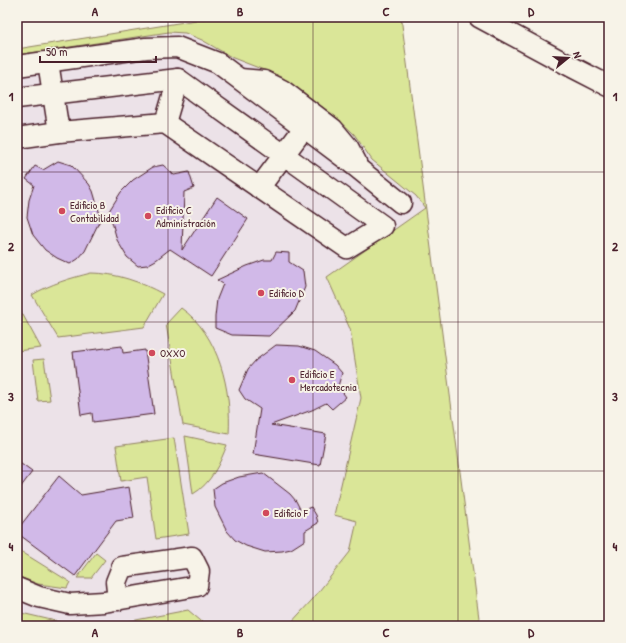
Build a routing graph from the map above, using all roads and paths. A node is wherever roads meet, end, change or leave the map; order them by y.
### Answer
1 (479, 17) edge
2 (48, 62) junction
3 (17, 66) edge
4 (178, 79) junction
5 (239, 79) junction
6 (609, 86) edge
7 (53, 93) junction
8 (17, 98) edge
9 (165, 122) junction
10 (304, 128) junction
11 (59, 132) junction
12 (17, 138) edge
13 (284, 155) junction
14 (360, 170) junction
15 (259, 188) junction
16 (400, 203) dead end
17 (17, 588) edge
18 (118, 600) dead end

1 - 6 street
2 - 3 street
2 - 5 street
2 - 7 street
4 - 7 street
4 - 9 street
4 - 13 street
5 - 10 street
5 - 14 street
7 - 8 street
7 - 11 street
9 - 11 street
9 - 15 street
10 - 13 street
10 - 14 street
11 - 12 street
13 - 15 street
13 - 15 street
14 - 16 street
17 - 18 street

